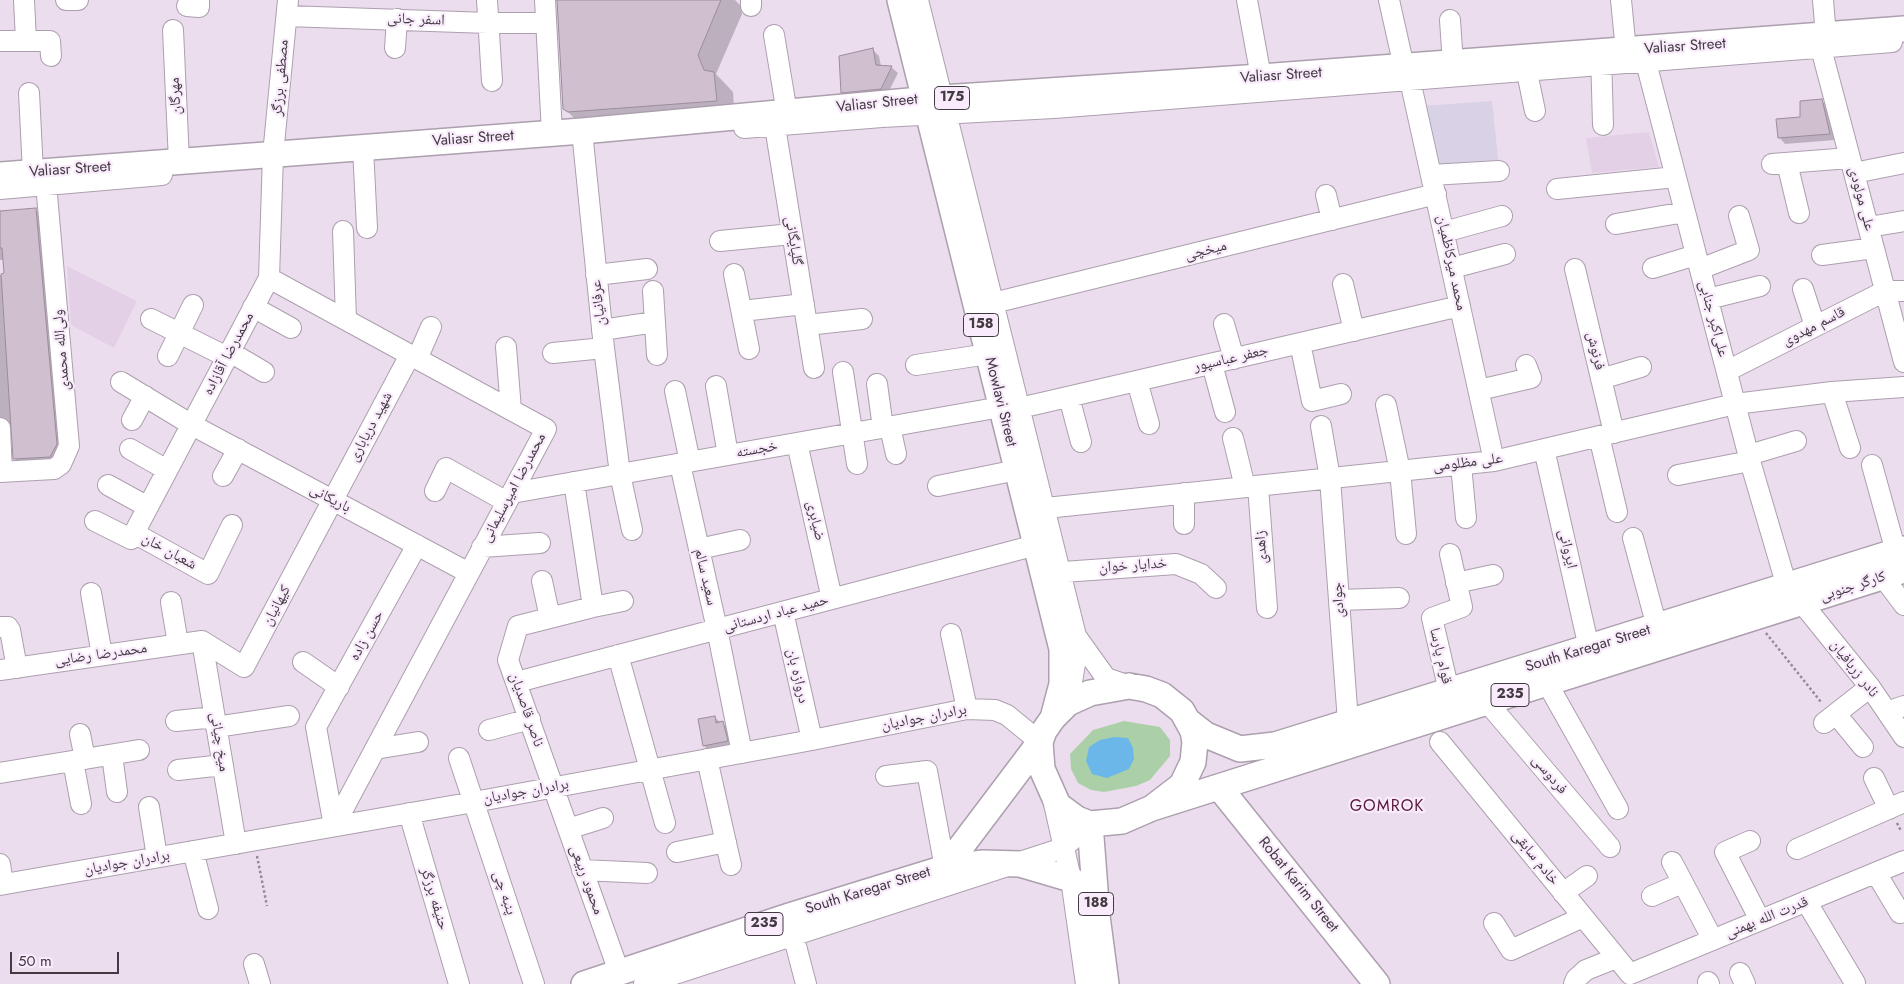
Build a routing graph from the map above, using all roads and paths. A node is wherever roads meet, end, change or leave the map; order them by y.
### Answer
1 (24, 0) edge
2 (66, 0) edge
3 (78, 0) edge
4 (487, 0) edge
5 (545, 0) edge
6 (900, 0) edge
7 (918, 0) edge
8 (1247, 0) edge
9 (1389, 0) edge
10 (1621, 0) edge
11 (1823, 0) edge
12 (287, 8) edge
13 (390, 13) edge
14 (1450, 20) dead end
15 (488, 23) junction
16 (546, 23) junction
17 (173, 30) dead end
18 (1904, 30) edge
19 (774, 35) dead end
20 (1822, 40) junction
21 (0, 41) edge
22 (26, 41) junction
23 (1904, 41) edge
24 (395, 48) dead end
25 (1638, 54) junction
26 (51, 56) dead end
27 (1601, 59) junction
28 (1453, 64) junction
29 (1525, 65) junction
30 (1407, 73) junction
31 (1261, 78) junction
32 (492, 80) dead end
33 (29, 93) dead end
34 (935, 107) junction
35 (1535, 111) dead end
36 (778, 118) junction
37 (1603, 125) dead end
38 (552, 133) junction
39 (583, 136) junction
40 (363, 153) junction
41 (274, 160) junction
42 (179, 162) junction
43 (1904, 163) edge
44 (1852, 166) junction
45 (1499, 171) dead end
46 (0, 175) edge
47 (42, 176) junction
48 (1676, 177) junction
49 (1433, 185) junction
50 (0, 189) edge
51 (1557, 189) dead end
52 (1326, 195) dead end
53 (1685, 212) junction
54 (1799, 213) dead end
55 (1502, 216) dead end
56 (1738, 216) dead end
57 (1332, 220) junction
58 (1904, 221) edge
59 (1616, 224) dead end
60 (367, 228) dead end
61 (1868, 228) junction
62 (342, 231) dead end
63 (1444, 232) junction
64 (792, 234) junction
65 (720, 241) dead end
66 (1874, 248) junction
67 (1505, 254) dead end
68 (1822, 255) dead end
69 (1698, 262) junction
70 (1452, 268) junction
71 (1653, 268) dead end
72 (647, 269) dead end
73 (1575, 269) dead end
74 (734, 274) dead end
75 (596, 275) junction
76 (269, 278) junction
77 (1343, 284) dead end
78 (1760, 286) dead end
79 (1803, 289) dead end
80 (653, 291) dead end
81 (1895, 291) edge
82 (1708, 300) junction
83 (804, 304) junction
84 (193, 305) dead end
85 (985, 305) junction
86 (1460, 306) junction
87 (253, 308) junction
88 (742, 311) junction
89 (150, 319) dead end
90 (862, 319) dead end
91 (346, 320) junction
92 (655, 322) junction
93 (1224, 324) dead end
94 (807, 325) junction
95 (1815, 326) junction
96 (431, 327) dead end
97 (291, 328) dead end
98 (1354, 331) junction
99 (178, 333) junction
100 (603, 339) junction
101 (1300, 343) junction
102 (506, 347) dead end
103 (749, 349) dead end
104 (553, 352) dead end
105 (229, 354) junction
106 (988, 354) junction
107 (657, 355) dead end
108 (168, 356) dead end
109 (414, 357) junction
110 (1234, 359) junction
111 (1904, 362) edge
112 (1212, 364) junction
113 (916, 365) dead end
114 (1526, 365) dead end
115 (1641, 367) dead end
116 (814, 368) dead end
117 (1727, 371) junction
118 (264, 372) dead end
119 (843, 372) dead end
120 (1601, 379) junction
121 (1137, 381) junction
122 (122, 382) dead end
123 (877, 384) dead end
124 (716, 386) dead end
125 (1904, 387) edge
126 (1479, 390) junction
127 (675, 391) dead end
128 (1832, 392) junction
129 (1341, 394) dead end
130 (145, 396) junction
131 (1069, 397) junction
132 (1735, 404) junction
133 (1386, 405) dead end
134 (1008, 409) junction
135 (511, 410) junction
136 (1225, 412) dead end
137 (132, 420) dead end
138 (1149, 424) dead end
139 (192, 425) junction
140 (1321, 426) dead end
141 (887, 427) junction
142 (0, 428) edge
143 (851, 434) junction
144 (1607, 434) junction
145 (1234, 438) dead end
146 (1796, 441) dead end
147 (1081, 442) dead end
148 (797, 443) junction
149 (1850, 448) dead end
150 (130, 449) dead end
151 (238, 449) junction
152 (1544, 449) junction
153 (896, 454) dead end
154 (728, 455) junction
155 (1749, 458) junction
156 (1494, 461) junction
157 (685, 463) junction
158 (857, 464) dead end
159 (1462, 465) junction
160 (1872, 465) dead end
161 (167, 470) junction
162 (1017, 470) junction
163 (1400, 471) junction
164 (1, 472) edge
165 (620, 474) junction
166 (1678, 475) dead end
167 (223, 476) dead end
168 (1330, 478) junction
169 (574, 482) junction
170 (108, 485) dead end
171 (938, 486) dead end
172 (1251, 486) junction
173 (435, 491) dead end
174 (1184, 493) junction
175 (509, 497) junction
176 (332, 500) junction
177 (148, 507) junction
178 (1036, 509) junction
179 (1617, 512) dead end
180 (1466, 518) dead end
181 (95, 521) dead end
182 (1184, 524) dead end
183 (232, 525) dead end
184 (632, 530) dead end
185 (1406, 534) dead end
186 (132, 536) junction
187 (1633, 538) dead end
188 (740, 540) dead end
189 (540, 543) dead end
190 (417, 545) junction
191 (1036, 545) junction
192 (482, 548) junction
193 (699, 550) junction
194 (1450, 554) dead end
195 (1897, 562) edge
196 (1051, 572) junction
197 (469, 573) junction
198 (1493, 575) dead end
199 (542, 581) dead end
200 (1456, 583) junction
201 (1216, 588) dead end
202 (91, 592) dead end
203 (1795, 595) junction
204 (1399, 598) dead end
205 (832, 599) junction
206 (1339, 600) junction
207 (623, 601) dead end
208 (171, 602) dead end
209 (1904, 605) edge
210 (593, 607) junction
211 (1267, 608) dead end
212 (783, 612) junction
213 (550, 618) junction
214 (1754, 618) junction
215 (0, 627) edge
216 (1657, 627) junction
217 (718, 629) junction
218 (951, 634) dead end
219 (1076, 636) junction
220 (202, 641) junction
221 (178, 644) junction
222 (1589, 648) junction
223 (618, 655) junction
224 (102, 656) junction
225 (303, 662) dead end
226 (8, 669) edge
227 (517, 682) junction
228 (1547, 683) junction
229 (1129, 686) junction
230 (338, 687) junction
231 (1870, 687) junction
232 (1449, 692) junction
233 (1488, 702) junction
234 (967, 709) junction
235 (1896, 709) edge
236 (1827, 713) junction
237 (289, 716) dead end
238 (1053, 718) junction
239 (530, 719) junction
240 (176, 721) dead end
241 (1188, 721) junction
242 (216, 722) junction
243 (1348, 722) junction
244 (489, 730) dead end
245 (80, 734) dead end
246 (1904, 737) edge
247 (812, 740) junction
248 (418, 742) dead end
249 (1040, 742) junction
250 (1440, 742) dead end
251 (1863, 747) dead end
252 (375, 749) junction
253 (140, 750) dead end
254 (742, 753) junction
255 (112, 755) junction
256 (459, 758) dead end
257 (708, 759) junction
258 (79, 760) junction
259 (223, 765) junction
260 (178, 770) dead end
261 (650, 770) junction
262 (0, 773) edge
263 (886, 776) dead end
264 (1874, 778) dead end
265 (1219, 787) junction
266 (552, 788) junction
267 (117, 792) dead end
268 (1052, 795) junction
269 (474, 802) junction
270 (81, 804) dead end
271 (1896, 806) edge
272 (149, 807) dead end
273 (1152, 808) junction
274 (1618, 809) dead end
275 (409, 813) junction
276 (603, 818) dead end
277 (665, 823) dead end
278 (1090, 824) junction
279 (334, 826) junction
280 (568, 829) junction
281 (1750, 841) dead end
282 (245, 842) junction
283 (726, 842) junction
284 (1610, 847) dead end
285 (1063, 848) junction
286 (1797, 849) dead end
287 (193, 851) junction
288 (677, 852) dead end
289 (156, 857) junction
290 (1672, 862) dead end
291 (1904, 862) edge
292 (0, 864) edge
293 (731, 865) dead end
294 (945, 868) junction
295 (582, 870) junction
296 (646, 873) dead end
297 (1876, 873) junction
298 (1586, 876) dead end
299 (1071, 880) junction
300 (1682, 883) junction
301 (2, 884) edge
302 (1563, 893) junction
303 (1652, 896) dead end
304 (1806, 902) junction
305 (266, 906) dead end
306 (208, 909) dead end
307 (1900, 913) dead end
308 (789, 916) junction
309 (1097, 916) junction
310 (1583, 917) junction
311 (1760, 920) junction
312 (1494, 923) dead end
313 (1713, 940) junction
314 (1616, 958) junction
315 (254, 964) dead end
316 (619, 972) junction
317 (1630, 974) joint
318 (1855, 983) edge
319 (260, 984) edge
320 (459, 984) edge
321 (534, 984) edge
322 (584, 984) edge
323 (644, 984) edge
324 (806, 984) edge
325 (1086, 984) edge
326 (1106, 984) edge
327 (1377, 984) edge
328 (1574, 984) edge

1 - 22 street
2 - 3 street
4 - 15 street
5 - 16 street
6 - 34 main road, Mowlavi Street / 158
7 - 34 street
8 - 31 street
9 - 30 street, محمد میرکاظمیان
10 - 25 street, علی‌اکبر جنابی
11 - 20 street, علی مولودی
12 - 13 street, اسفر جانی
12 - 41 street, مصطفی برزگر
13 - 15 street, اسفر جانی
13 - 24 street
14 - 28 street
15 - 16 street, اسفر جانی
15 - 32 street
16 - 38 street
17 - 42 street, مهرگان
18 - 20 main road, Valiasr Street / 175
19 - 36 street, گلپایگانی
20 - 23 street
20 - 25 main road, Valiasr Street / 175
20 - 44 street, علی مولودی
21 - 22 street
22 - 26 street
25 - 27 main road, Valiasr Street / 175
25 - 48 street, علی‌اکبر جنابی
27 - 29 main road, Valiasr Street / 175
27 - 37 street
28 - 29 main road, Valiasr Street / 175
28 - 30 main road, Valiasr Street / 175
29 - 30 street
29 - 35 street
30 - 31 main road, Valiasr Street / 175
30 - 34 street
30 - 49 street, محمد میرکاظمیان
31 - 34 main road, Valiasr Street / 175
33 - 47 street, ولی‌الله محمدی
34 - 36 main road, Valiasr Street / 175
34 - 85 main road, Mowlavi Street / 158
36 - 39 main road, Valiasr Street / 175
36 - 64 street, گلپایگانی
38 - 39 main road, Valiasr Street / 175
38 - 40 main road, Valiasr Street / 175
39 - 40 street
39 - 75 street, عرفانیان
40 - 41 main road, Valiasr Street / 175
40 - 60 street
41 - 42 main road, Valiasr Street / 175
41 - 47 street
41 - 76 street, محمدرضا آقازاده
42 - 47 main road, Valiasr Street / 175
43 - 44 street
44 - 54 street
44 - 61 street, علی مولودی
45 - 49 street, میخچی
46 - 47 main road, Valiasr Street / 175
47 - 50 street
47 - 164 street, ولی‌الله محمدی
48 - 51 street
48 - 53 street, علی‌اکبر جنابی
49 - 57 street, میخچی
49 - 63 street, محمد میرکاظمیان
52 - 57 street
53 - 59 street
53 - 69 street, علی‌اکبر جنابی
55 - 63 street
56 - 69 street
57 - 85 street, میخچی
58 - 61 street
61 - 66 street, علی مولودی
62 - 91 street
63 - 70 street, محمد میرکاظمیان
64 - 65 street
64 - 83 street, گلپایگانی
66 - 68 street
66 - 81 street, علی مولودی
67 - 70 street
69 - 71 street
69 - 82 street, علی‌اکبر جنابی
70 - 86 street, محمد میرکاظمیان
72 - 75 street
73 - 120 street, فرنوش
74 - 88 street
75 - 100 street, عرفانیان
76 - 87 street, محمدرضا آقازاده
76 - 91 street, محمدرضا امیرسلیمانی
77 - 98 street
78 - 82 street
79 - 95 street
80 - 92 street
81 - 95 street, قاسم مهدوی
81 - 111 street, علی مولودی
82 - 117 street, علی‌اکبر جنابی
83 - 88 street
83 - 94 street, گلپایگانی
84 - 99 street
85 - 106 main road, Mowlavi Street / 158
85 - 134 street
86 - 98 street, جعفر عباسپور
86 - 126 street, محمد میرکاظمیان
87 - 97 street
87 - 105 street, محمدرضا آقازاده
88 - 103 street
89 - 99 street
90 - 94 street
91 - 109 street, محمدرضا امیرسلیمانی
92 - 100 street
92 - 107 street
93 - 110 street
94 - 116 street, گلپایگانی
95 - 117 street, قاسم مهدوی
96 - 109 street, شهید دریاباری
98 - 101 street, جعفر عباسپور
99 - 105 street
99 - 108 street
100 - 104 street
100 - 165 street, عرفانیان
101 - 110 street, جعفر عباسپور
101 - 129 street
102 - 135 street
105 - 118 street
105 - 139 street, محمدرضا آقازاده
106 - 113 street
106 - 134 main road, Mowlavi Street / 158
109 - 135 street, محمدرضا امیرسلیمانی
109 - 176 street, شهید دریاباری
110 - 112 street, جعفر عباسپور
112 - 121 street, جعفر عباسپور
112 - 136 street
114 - 126 street
115 - 120 street
117 - 132 street, علی‌اکبر جنابی
119 - 143 street
120 - 144 street, فرنوش
121 - 131 street, جعفر عباسپور
121 - 138 street
122 - 130 street, باریکانی
123 - 141 street
124 - 154 street
125 - 128 street, علی مظلومی
126 - 156 street, محمد میرکاظمیان
127 - 157 street, سعید سالم
128 - 132 street, علی مظلومی
128 - 149 street
130 - 137 street
130 - 139 street, باریکانی
131 - 134 street, جعفر عباسپور
131 - 147 street
132 - 144 street, علی مظلومی
132 - 155 street, علی‌اکبر جنابی
133 - 163 street
134 - 141 street, خجسته
134 - 162 main road, Mowlavi Street / 158
134 - 178 street
135 - 175 street, محمدرضا امیرسلیمانی
139 - 151 street, باریکانی
139 - 161 street, محمدرضا آقازاده
140 - 168 street, جوادی
141 - 143 street, خجسته
141 - 153 street
142 - 164 street
143 - 148 street, خجسته
143 - 158 street
144 - 152 street, علی مظلومی
144 - 179 street, فرنوش
145 - 172 street
146 - 155 street
148 - 154 street, خجسته
148 - 205 street, ضیابری
150 - 161 street
151 - 167 street
151 - 176 street, باریکانی
152 - 156 street, علی مظلومی
152 - 222 street, ایروانی
154 - 157 street, خجسته
155 - 166 street
155 - 203 street, علی‌اکبر جنابی
156 - 159 street, علی مظلومی
157 - 165 street, خجسته
157 - 193 street, سعید سالم
159 - 163 street, علی مظلومی
159 - 180 street
160 - 195 street
161 - 177 street, محمدرضا آقازاده
162 - 171 street
162 - 178 main road, Mowlavi Street / 158
163 - 168 street, علی مظلومی
163 - 185 street
165 - 169 street, خجسته
165 - 184 street, عرفانیان
168 - 172 street, علی مظلومی
168 - 206 street, جوادی
169 - 175 street, خجسته
169 - 210 street
170 - 177 street
172 - 174 street, علی مظلومی
172 - 211 street, زاهدی
173 - 175 street
174 - 178 street, علی مظلومی
174 - 182 street
175 - 192 street, محمدرضا امیرسلیمانی
176 - 190 street, باریکانی
176 - 220 street, کیهانیان
177 - 186 street, محمدرضا آقازاده
178 - 191 main road, Mowlavi Street / 158
178 - 196 street
181 - 186 street
183 - 186 street, شعبان خان
187 - 216 street
188 - 193 street
189 - 192 street
190 - 197 street, باریکانی
190 - 230 street, حسن زاده
191 - 196 main road, Mowlavi Street / 158
191 - 205 street, حمید عباد اردستانی
192 - 197 street, محمدرضا امیرسلیمانی
193 - 217 street, سعید سالم
194 - 200 street, قوام پارسا
195 - 203 main road, کارگر جنوبی / 235
195 - 209 street
196 - 201 street, خدایار خوان
196 - 219 street
196 - 238 main road, Mowlavi Street / 158
197 - 252 street, محمدرضا امیرسلیمانی
198 - 200 street
199 - 213 street
200 - 232 street, قوام پارسا
202 - 224 street
203 - 214 main road, South Karegar Street / 235
203 - 216 main road, South Karegar Street / 235
203 - 231 street, نادر زربافیان
204 - 206 street
205 - 212 street, حمید عباد اردستانی
206 - 243 street, جوادی
207 - 210 street, ناصر قاصدیان
208 - 221 street
210 - 213 street, ناصر قاصدیان
212 - 217 street, حمید عباد اردستانی
212 - 247 street, دروازه بان
213 - 227 street, ناصر قاصدیان
214 - 228 main road, South Karegar Street / 235
214 - 236 path
215 - 226 street
216 - 222 main road, South Karegar Street / 235
217 - 223 street, حمید عباد اردستانی
217 - 254 street, سعید سالم
218 - 234 street
219 - 229 street
219 - 238 street
220 - 221 street, محمدرضا رضایی
220 - 242 street, میخ چیانی
221 - 224 street, محمدرضا رضایی
222 - 232 main road, South Karegar Street / 235
223 - 227 street, حمید عباد اردستانی
223 - 261 street
224 - 226 street, محمدرضا رضایی
225 - 230 street
227 - 239 street, ناصر قاصدیان
228 - 233 main road, South Karegar Street / 235
228 - 274 street
229 - 238 main road
229 - 241 main road
230 - 279 street, حسن زاده
231 - 235 street, نادر زربافیان
231 - 236 street
232 - 243 main road, South Karegar Street / 235
233 - 265 main road, South Karegar Street / 235
233 - 284 street, فردوسی
234 - 247 street, برادران جوادیان
234 - 249 street, برادران جوادیان
235 - 246 street, نادر زربافیان
236 - 251 street
237 - 242 street
238 - 249 main road
239 - 244 street
239 - 266 street, ناصر قاصدیان
240 - 242 street
241 - 243 main road, South Karegar Street / 235
241 - 273 main road
242 - 259 street, میخ چیانی
245 - 258 street
247 - 254 street, برادران جوادیان
248 - 252 street
249 - 268 main road
249 - 294 main road, South Karegar Street
250 - 302 street, خادم سابقی
252 - 279 street, محمدرضا امیرسلیمانی
253 - 255 street
254 - 257 street, برادران جوادیان
255 - 258 street
255 - 267 street
256 - 269 street, پنبه چی
257 - 261 street, برادران جوادیان
257 - 283 street
258 - 262 street
258 - 270 street
259 - 260 street
259 - 282 street, میخ چیانی
261 - 266 street, برادران جوادیان
261 - 277 street
263 - 294 street
264 - 271 street
265 - 273 main road, South Karegar Street / 235
265 - 327 main road, Robat Karim Street
266 - 269 street, برادران جوادیان
266 - 280 street, محمود ربیعی
268 - 278 main road
268 - 285 street
269 - 275 street, برادران جوادیان
269 - 321 street, پنبه چی
271 - 286 street
272 - 289 street
273 - 278 main road
275 - 279 street, برادران جوادیان
275 - 320 street, حنیفه برزگر
276 - 280 street
278 - 285 street
278 - 299 street
278 - 309 main road, 188
279 - 282 street, برادران جوادیان
280 - 295 street, محمود ربیعی
281 - 311 street
282 - 287 street, برادران جوادیان
282 - 305 path
283 - 288 street
283 - 293 street
285 - 299 street
285 - 323 street
287 - 289 street, برادران جوادیان
287 - 306 street
289 - 301 street, برادران جوادیان
290 - 300 street
291 - 297 street, قدرت الله بهمنی
292 - 301 street
294 - 299 main road
294 - 308 main road, South Karegar Street / 235
295 - 296 street
295 - 316 street, محمود ربیعی
297 - 304 street, قدرت الله بهمنی
297 - 307 street
298 - 302 street
299 - 309 main road
299 - 325 street
300 - 303 street
300 - 313 street
302 - 310 street, خادم سابقی
304 - 311 street, قدرت الله بهمنی
304 - 318 street
308 - 316 main road, South Karegar Street / 235
308 - 324 street
309 - 326 main road, 188
310 - 312 street
310 - 314 street, خادم سابقی
311 - 313 street, قدرت الله بهمنی
313 - 317 street, قدرت الله بهمنی
314 - 317 street, خادم سابقی
314 - 328 street
315 - 319 street
316 - 322 main road, South Karegar Street / 235

